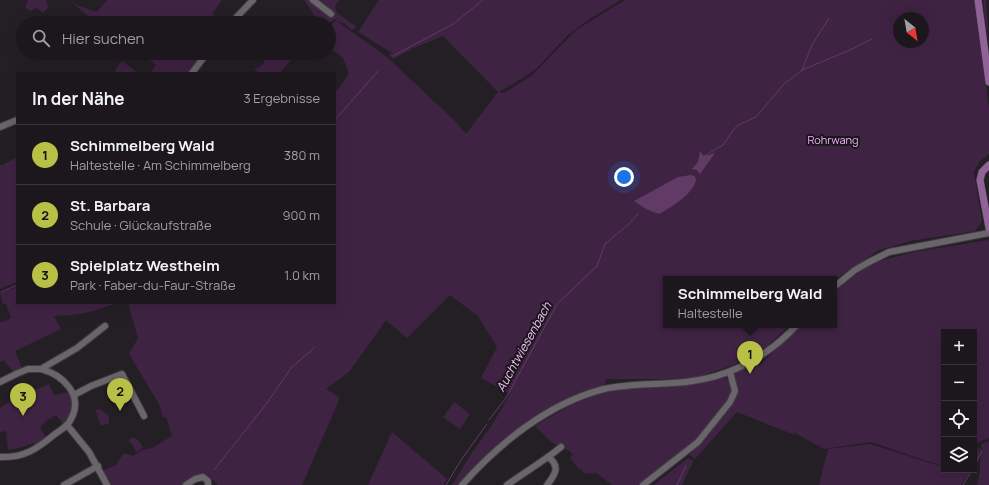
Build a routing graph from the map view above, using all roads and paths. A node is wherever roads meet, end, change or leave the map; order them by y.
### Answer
1 (253, 0) edge
2 (313, 0) edge
3 (978, 0) edge
4 (331, 14) dead end
5 (237, 16) edge
6 (202, 60) edge
7 (193, 72) edge
8 (989, 82) edge
9 (16, 120) edge
10 (0, 127) edge
11 (989, 165) edge
12 (989, 228) edge
13 (989, 233) edge
14 (837, 285) edge
15 (105, 326) dead end
16 (794, 328) edge
17 (41, 369) junction
18 (730, 372) junction
19 (0, 382) edge
20 (74, 395) junction
21 (144, 416) dead end
22 (67, 425) junction
23 (561, 447) dead end
24 (0, 457) edge
25 (548, 457) junction
26 (98, 466) junction
27 (64, 485) edge
28 (107, 485) edge
29 (186, 485) edge
30 (208, 485) edge
31 (462, 485) edge
32 (507, 485) edge
33 (547, 485) edge
34 (643, 485) edge

1 - 5 street
2 - 4 street
3 - 8 main road
6 - 7 street
9 - 10 street
11 - 12 main road
13 - 14 street
15 - 17 street
16 - 18 street
17 - 19 street
17 - 20 street
18 - 31 street
18 - 34 street
20 - 21 street
20 - 22 street
22 - 24 street
22 - 26 street
23 - 25 street
25 - 32 street
25 - 33 street
26 - 27 street
26 - 28 street
29 - 30 street

